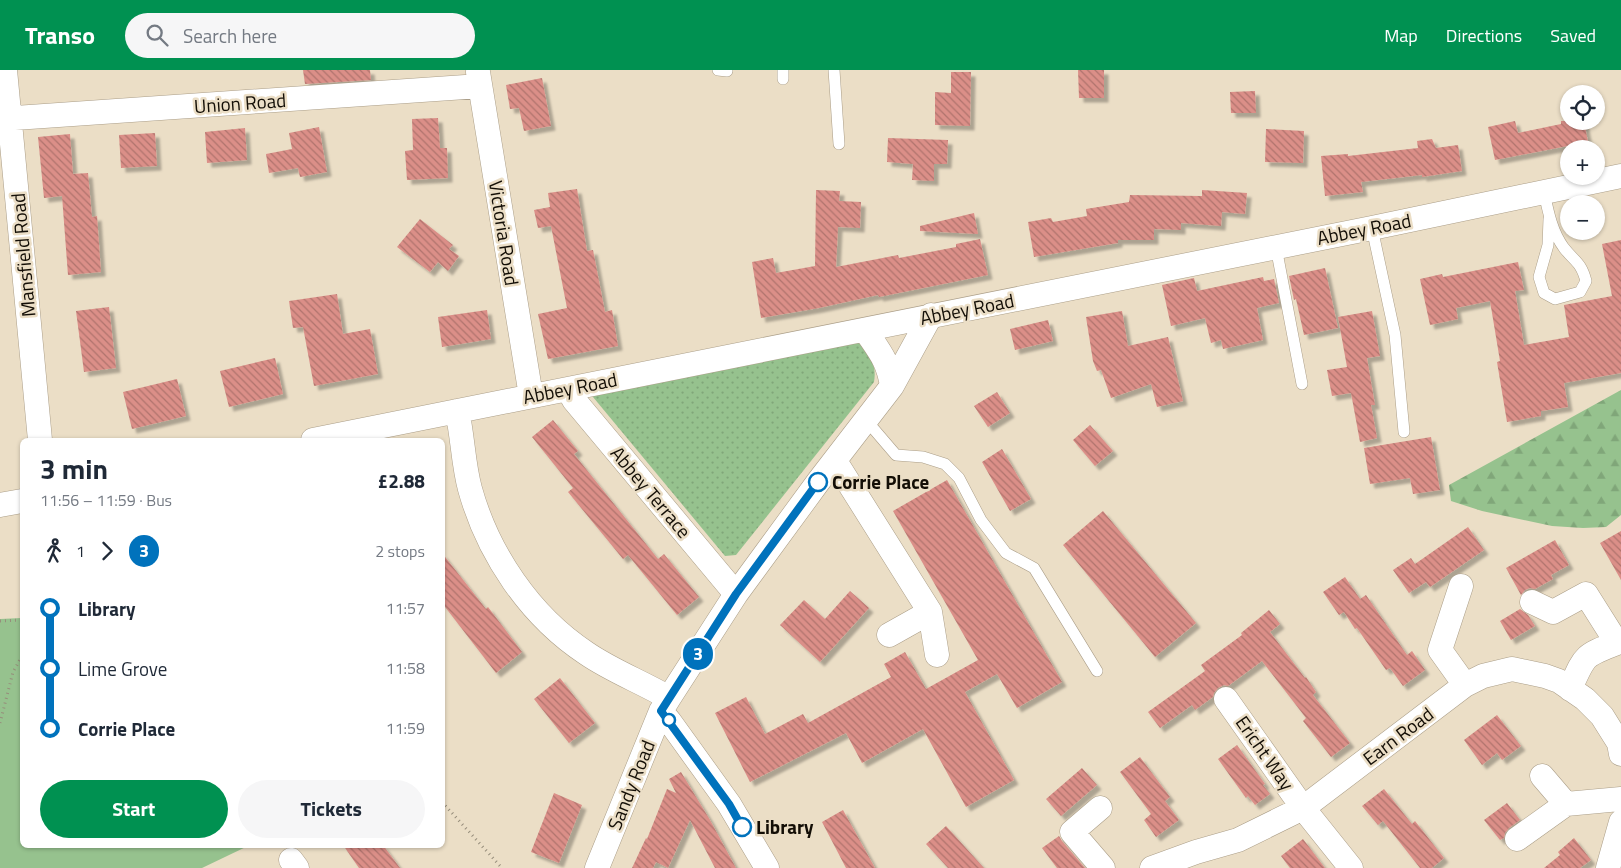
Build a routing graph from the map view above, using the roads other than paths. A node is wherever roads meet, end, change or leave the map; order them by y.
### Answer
1 (6, 70) edge
2 (834, 70) edge
3 (479, 78) edge
4 (5, 119) edge
5 (838, 144) dead end
6 (1621, 176) edge
7 (1544, 192) junction
8 (1549, 219) junction
9 (1372, 228) junction
10 (1276, 247) junction
11 (931, 315) junction
12 (865, 330) junction
13 (1302, 384) dead end
14 (892, 386) junction
15 (568, 389) junction
16 (531, 396) junction
17 (458, 411) junction
18 (866, 420) junction
19 (1404, 432) dead end
20 (40, 438) edge
21 (323, 438) edge
22 (835, 461) junction
23 (20, 501) edge
24 (0, 506) edge
25 (1461, 586) dead end
26 (736, 594) junction
27 (1532, 602) dead end
28 (930, 612) junction
29 (889, 635) dead end
30 (937, 654) dead end
31 (1097, 671) dead end
32 (1465, 685) junction
33 (1570, 688) junction
34 (1226, 699) dead end
35 (665, 705) junction
36 (1621, 754) edge
37 (1542, 776) dead end
38 (1621, 799) edge
39 (1566, 804) junction
40 (1100, 808) dead end
41 (1303, 808) junction
42 (1621, 822) edge
43 (1517, 839) dead end
44 (1614, 859) edge
45 (1160, 867) edge
46 (597, 868) edge
47 (766, 868) edge
48 (1102, 868) edge
49 (1351, 868) edge

1 - 4 street, Mansfield Road
2 - 5 lane
3 - 4 street, Union Road
3 - 16 street, Victoria Road
4 - 20 street, Mansfield Road
6 - 7 street, Abbey Road
7 - 8 lane
7 - 9 street, Abbey Road
8 - 8 lane
9 - 10 street, Abbey Road
9 - 19 lane
10 - 11 street, Abbey Road
10 - 13 lane
11 - 12 street, Abbey Road
11 - 14 street, Sandy Road
12 - 14 street
12 - 15 street, Abbey Road
14 - 18 street, Sandy Road
15 - 16 street, Abbey Road
15 - 26 street, Abbey Terrace
16 - 17 street, Abbey Road
17 - 21 street, Abbey Road
17 - 35 street
18 - 22 street, Sandy Road
18 - 31 lane
22 - 26 street, Sandy Road
22 - 28 street
23 - 24 street
25 - 32 street
26 - 35 street, Sandy Road
27 - 33 street
28 - 29 street
28 - 30 street
32 - 33 street, Earn Road
32 - 41 street, Earn Road
33 - 36 street, Earn Road
34 - 41 street, Ericht Way
35 - 46 street, Sandy Road
35 - 47 street
37 - 39 street
38 - 39 street
39 - 43 street
40 - 48 street
41 - 45 street, Earn Road
41 - 49 street, Ericht Way
42 - 44 street

